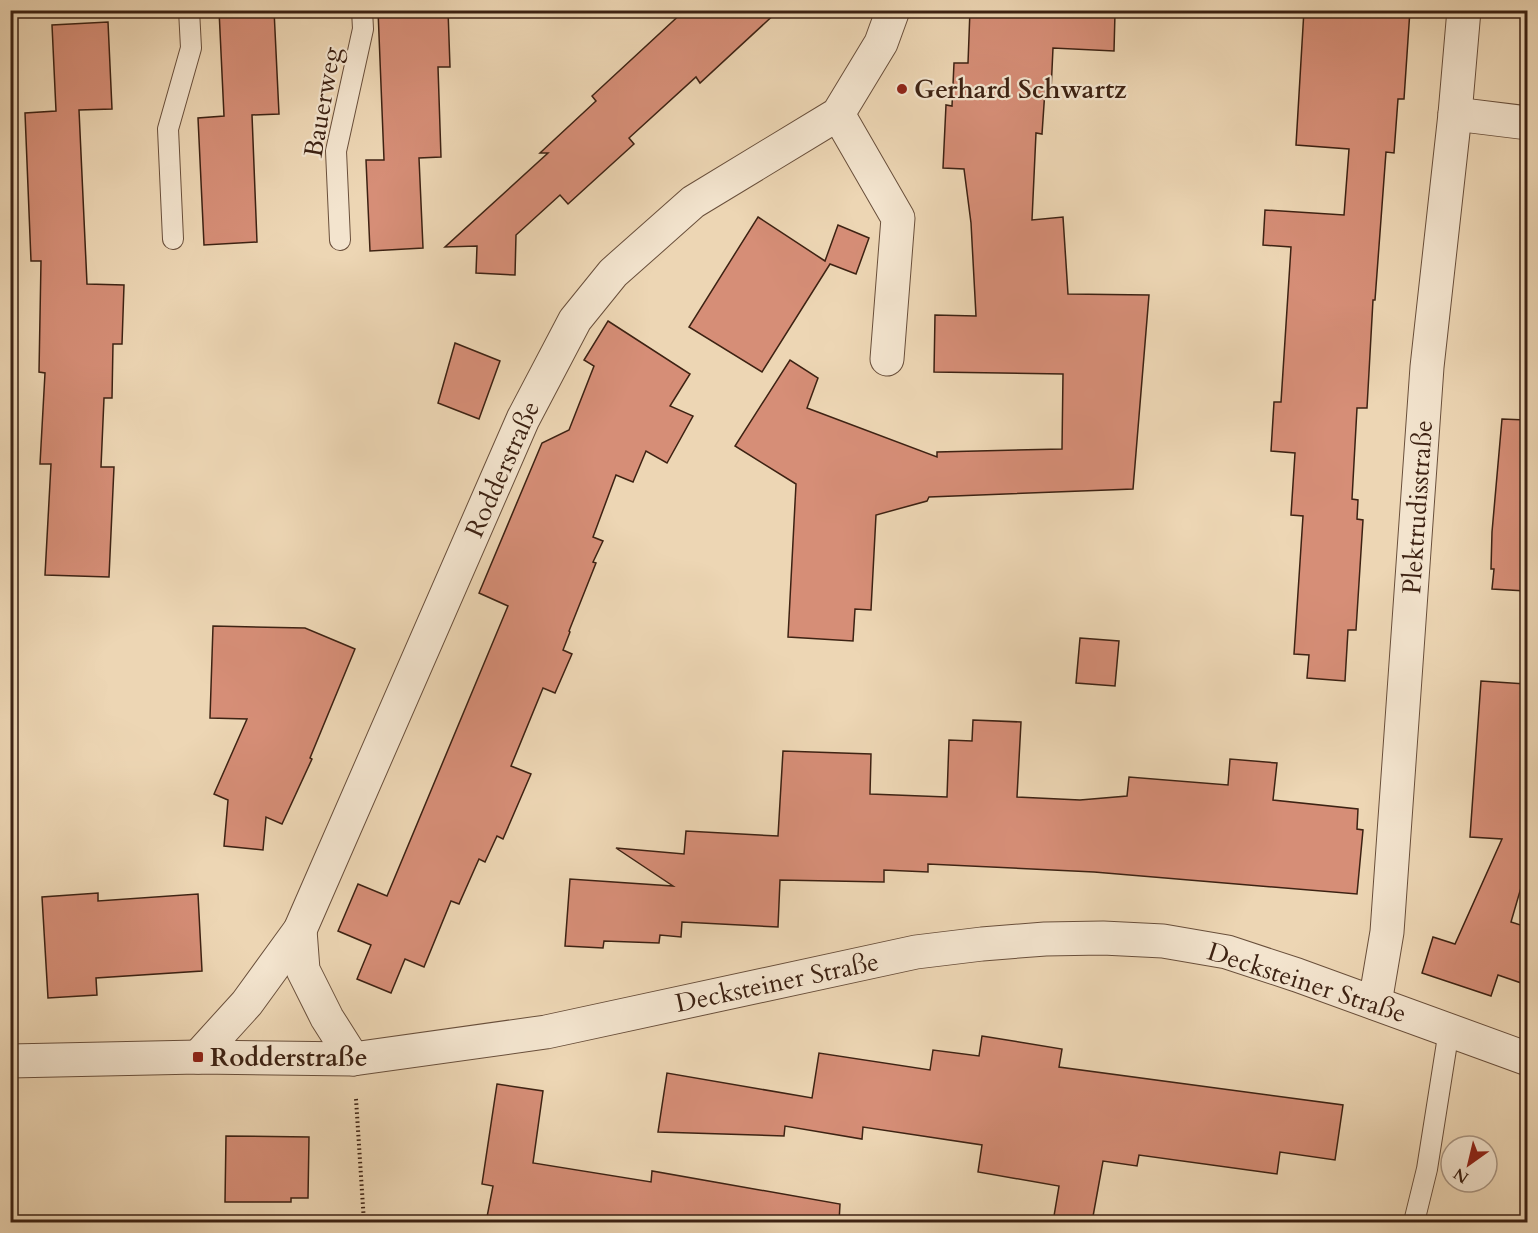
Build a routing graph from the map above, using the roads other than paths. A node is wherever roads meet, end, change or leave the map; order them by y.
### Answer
1 (189, 10) edge
2 (362, 10) edge
3 (893, 10) edge
4 (1464, 10) edge
5 (838, 114) junction
6 (1455, 114) junction
7 (1527, 123) edge
8 (172, 239) dead end
9 (340, 240) dead end
10 (887, 359) dead end
11 (300, 930) junction
12 (1375, 1003) junction
13 (1449, 1030) junction
14 (198, 1057) junction
15 (353, 1059) junction
16 (1527, 1059) edge
17 (10, 1060) edge
18 (1414, 1222) edge

1 - 8 lane
2 - 9 lane, Bauerweg
3 - 5 street, Rodderstraße
4 - 6 street, Plektrudisstraße
5 - 10 street
5 - 11 street, Rodderstraße
6 - 7 street
6 - 12 street, Plektrudisstraße
11 - 14 street, Rodderstraße
11 - 15 street, Rodderstraße
12 - 13 street, Decksteiner Straße
12 - 15 street, Decksteiner Straße
13 - 16 street, Decksteiner Straße
13 - 18 lane
14 - 15 street, Decksteiner Straße
14 - 17 street, Decksteiner Straße

